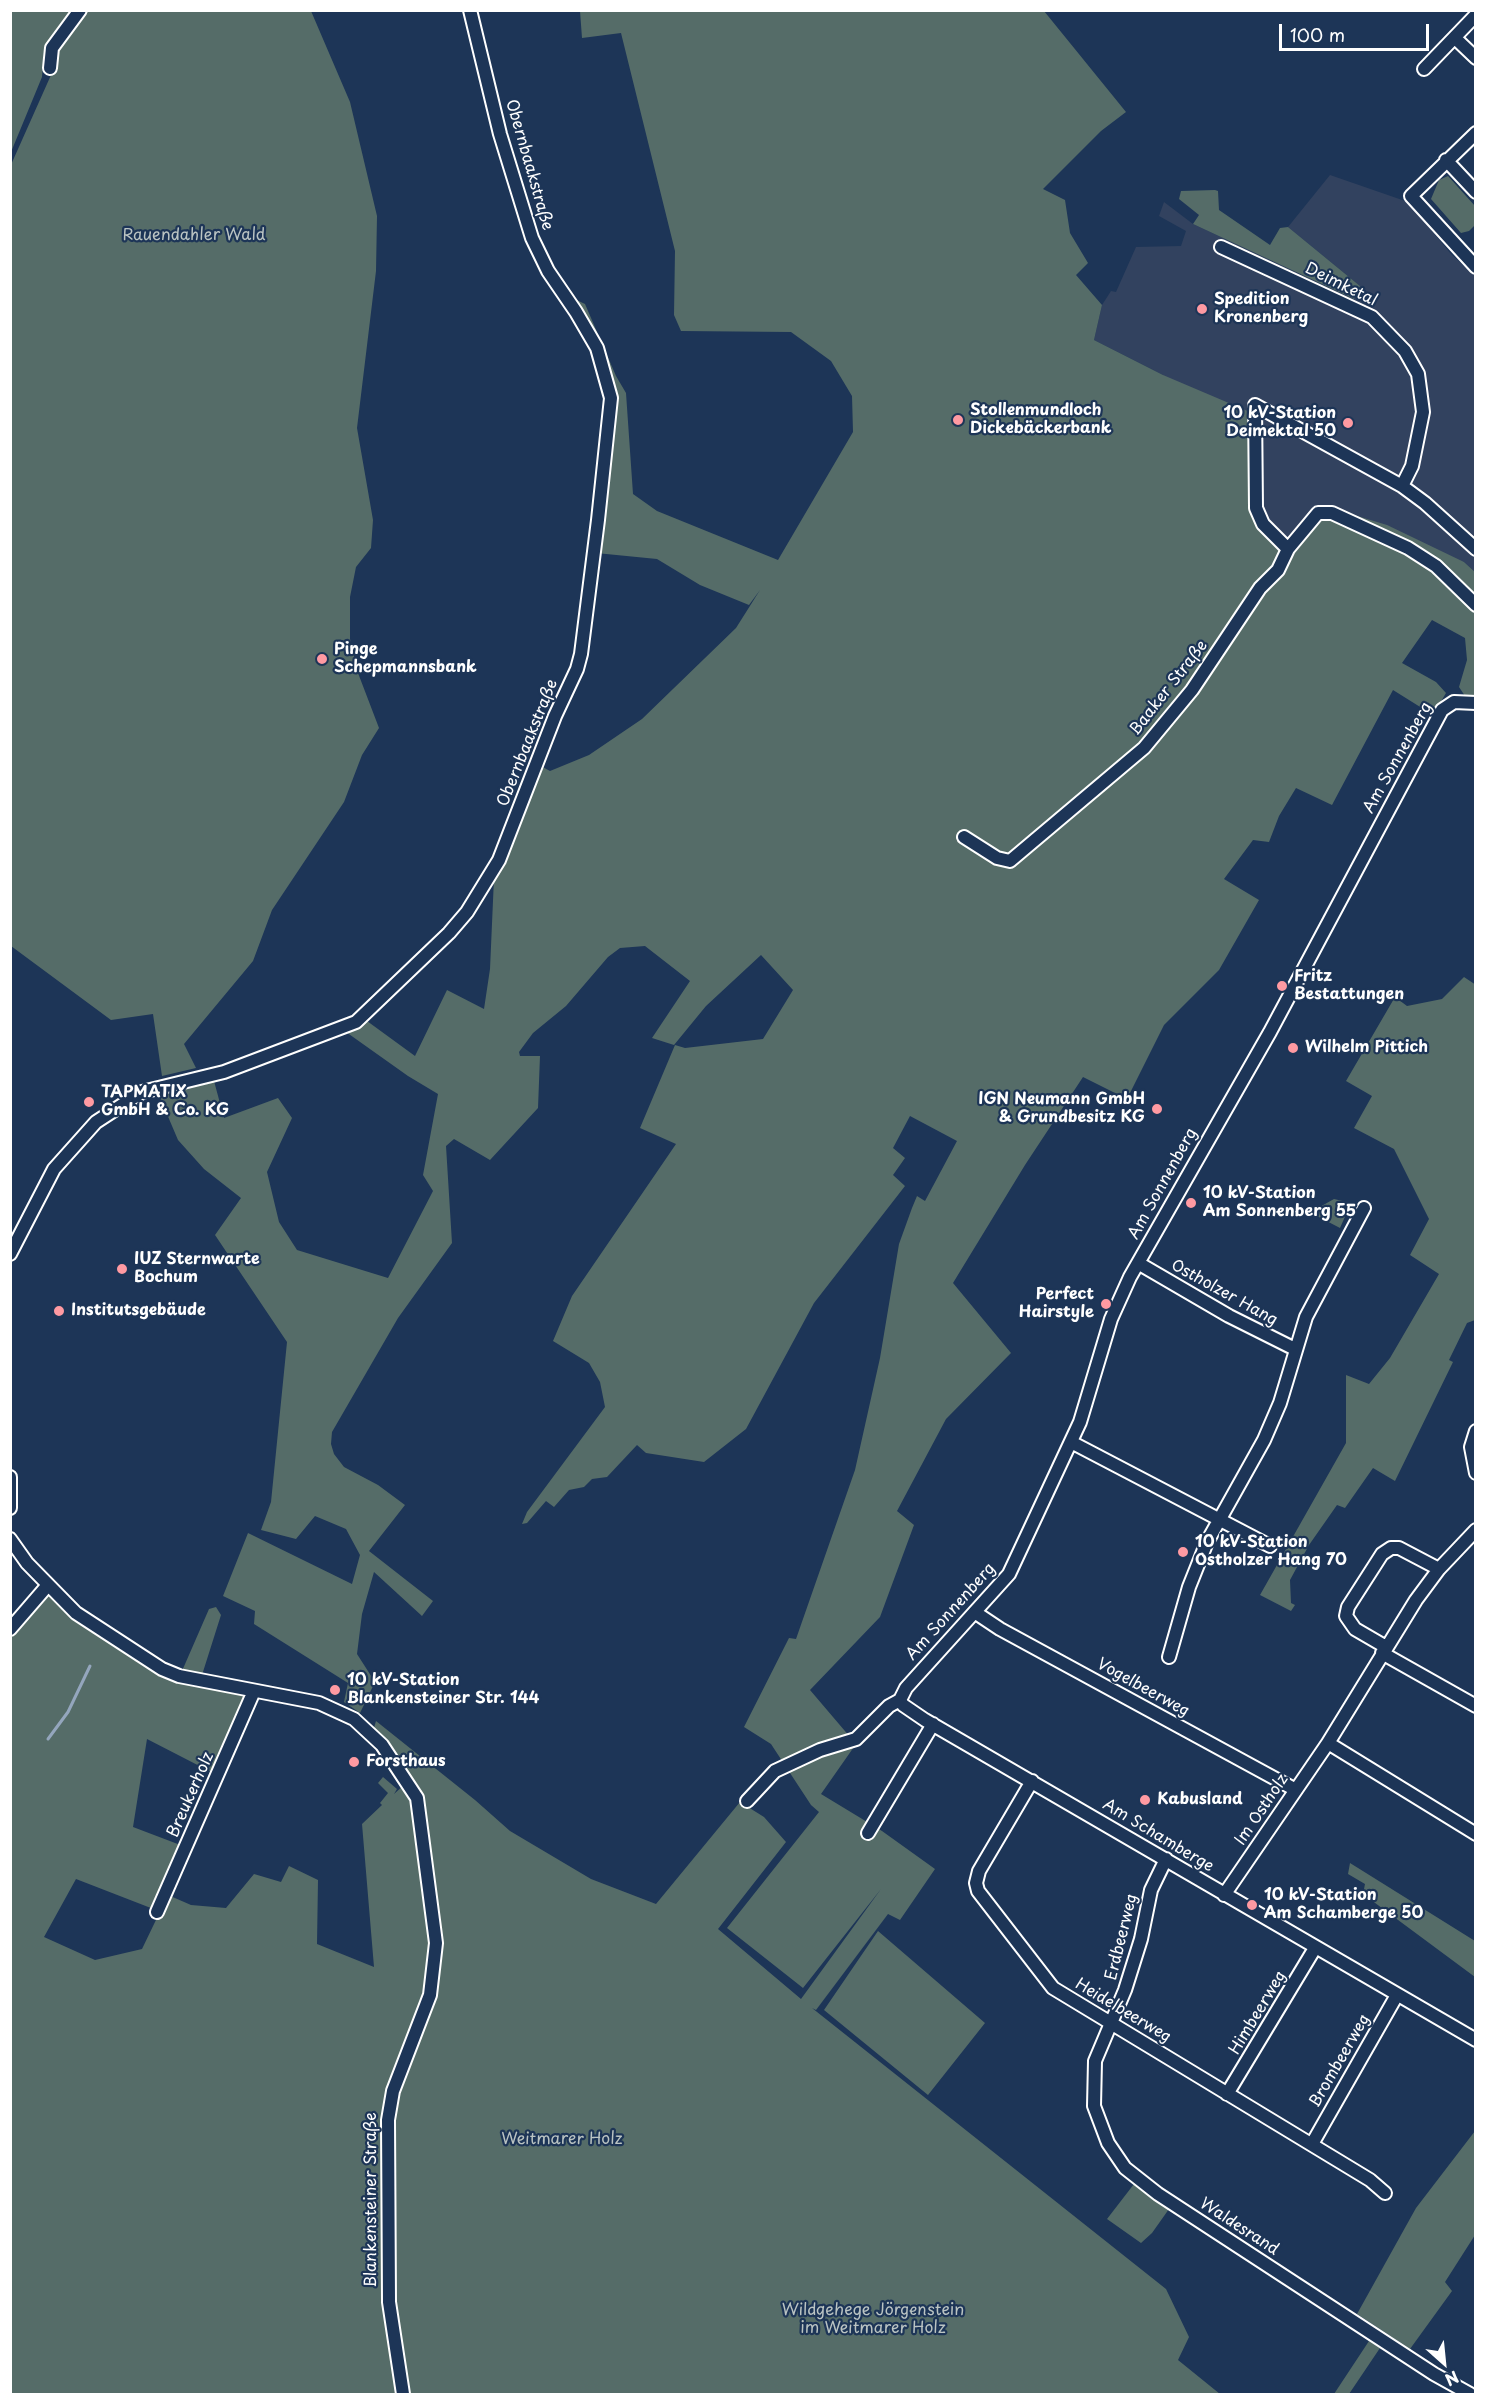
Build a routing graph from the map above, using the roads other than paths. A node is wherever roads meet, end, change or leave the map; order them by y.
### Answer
1 (80, 10) edge
2 (470, 10) edge
3 (1476, 15) edge
4 (1455, 38) junction
5 (1476, 58) edge
6 (50, 68) dead end
7 (1424, 69) dead end
8 (1476, 133) edge
9 (1446, 160) junction
10 (1476, 192) edge
11 (1221, 247) dead end
12 (1476, 267) edge
13 (1402, 486) junction
14 (1288, 549) junction
15 (1476, 549) edge
16 (1476, 604) edge
17 (1476, 703) edge
18 (964, 837) dead end
19 (1364, 1208) dead end
20 (10, 1254) edge
21 (1138, 1263) junction
22 (1295, 1349) junction
23 (1476, 1431) edge
24 (1071, 1442) junction
25 (1476, 1473) edge
26 (10, 1478) edge
27 (10, 1508) edge
28 (1217, 1519) junction
29 (1476, 1530) edge
30 (10, 1539) edge
31 (1270, 1546) dead end
32 (1439, 1569) junction
33 (48, 1585) junction
34 (976, 1613) junction
35 (10, 1629) edge
36 (1384, 1650) junction
37 (1169, 1657) dead end
38 (254, 1690) junction
39 (900, 1700) junction
40 (1476, 1706) edge
41 (933, 1724) junction
42 (1328, 1743) junction
43 (1032, 1781) junction
44 (1296, 1790) junction
45 (747, 1801) dead end
46 (868, 1833) dead end
47 (1476, 1834) edge
48 (1166, 1859) junction
49 (1224, 1895) junction
50 (157, 1912) dead end
51 (1315, 1948) junction
52 (1397, 1995) junction
53 (1110, 2022) junction
54 (1476, 2040) edge
55 (1227, 2094) junction
56 (1312, 2144) junction
57 (1385, 2193) dead end
58 (403, 2394) edge
59 (1470, 2394) edge

1 - 6 street
2 - 20 street, Obernbaakstraße
3 - 4 street
4 - 5 street
4 - 7 street
8 - 9 street
9 - 10 street
9 - 12 street
11 - 13 street, Deimketal
13 - 14 street
13 - 15 street
14 - 16 street, Baaker Straße
14 - 18 street, Baaker Straße
17 - 21 street, Am Sonnenberg
19 - 22 street
21 - 22 street, Ostholzer Hang
21 - 24 street, Am Sonnenberg
22 - 28 street
23 - 25 street
24 - 28 street
24 - 34 street, Am Sonnenberg
26 - 27 street
28 - 31 street
28 - 37 street
29 - 32 street, Im Ostholz
30 - 33 street, Blankensteiner Straße
32 - 36 street, Im Ostholz
32 - 36 street
33 - 35 street
33 - 38 street, Blankensteiner Straße
34 - 39 street, Am Sonnenberg
34 - 44 street, Vogelbeerweg
36 - 40 street
36 - 42 street, Im Ostholz
38 - 50 street, Breukerholz
38 - 58 street, Blankensteiner Straße
39 - 41 street
39 - 45 street, Am Sonnenberg
41 - 43 street, Am Schamberge
41 - 46 street
42 - 44 street, Im Ostholz
42 - 47 street
43 - 48 street, Am Schamberge
43 - 53 street, Heidelbeerweg
44 - 49 street, Im Ostholz
48 - 49 street, Am Schamberge
48 - 53 street, Erdbeerweg
49 - 51 street, Am Schamberge
51 - 52 street, Am Schamberge
51 - 55 street, Himbeerweg
52 - 54 street, Am Schamberge
52 - 56 street, Brombeerweg
53 - 55 street, Heidelbeerweg
53 - 59 street, Waldesrand
55 - 56 street, Heidelbeerweg
56 - 57 street, Heidelbeerweg

